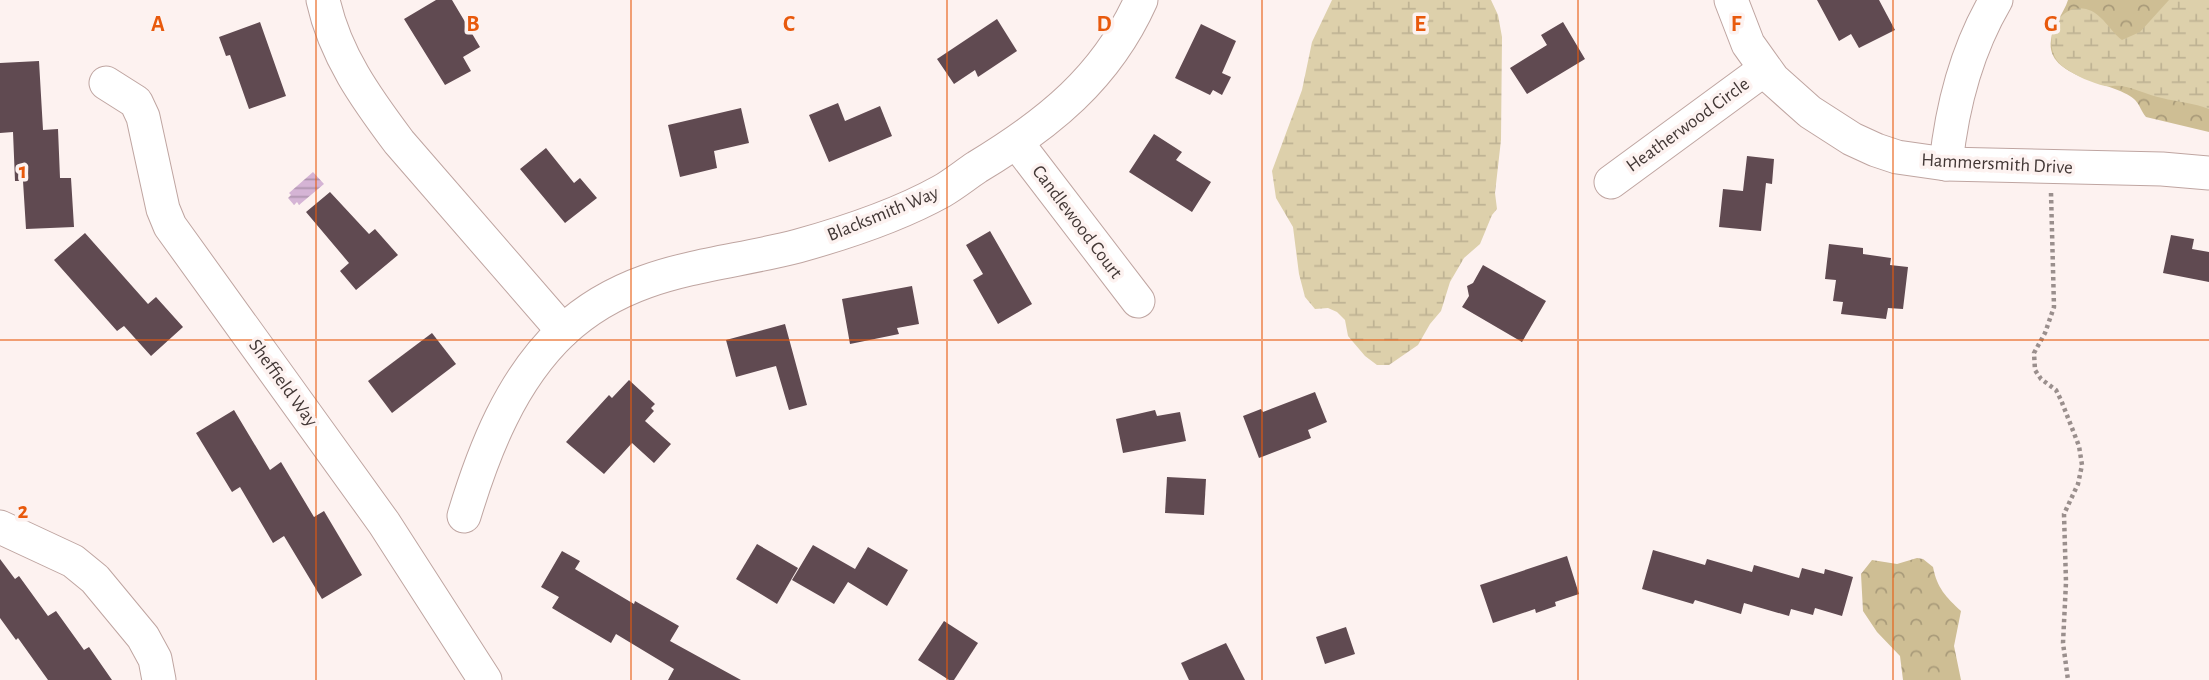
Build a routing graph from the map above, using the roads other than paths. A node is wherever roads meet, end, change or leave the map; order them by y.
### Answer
1 (323, 0) edge
2 (1141, 0) edge
3 (1731, 0) edge
4 (1996, 0) edge
5 (1765, 69) junction
6 (106, 83) dead end
7 (1017, 143) junction
8 (1946, 164) junction
9 (2209, 173) edge
10 (1611, 182) dead end
11 (1138, 301) dead end
12 (563, 331) junction
13 (464, 516) dead end
14 (0, 527) edge
15 (159, 680) edge
16 (485, 680) edge

1 - 12 street
2 - 7 street, Blacksmith Way
3 - 5 street, Hammersmith Drive
4 - 8 street
5 - 8 street, Hammersmith Drive
5 - 10 street, Heatherwood Circle
6 - 16 street, Sheffield Way
7 - 11 street, Candlewood Court
7 - 12 street, Blacksmith Way
8 - 9 street, Hammersmith Drive
12 - 13 street, Blacksmith Way
14 - 15 street

